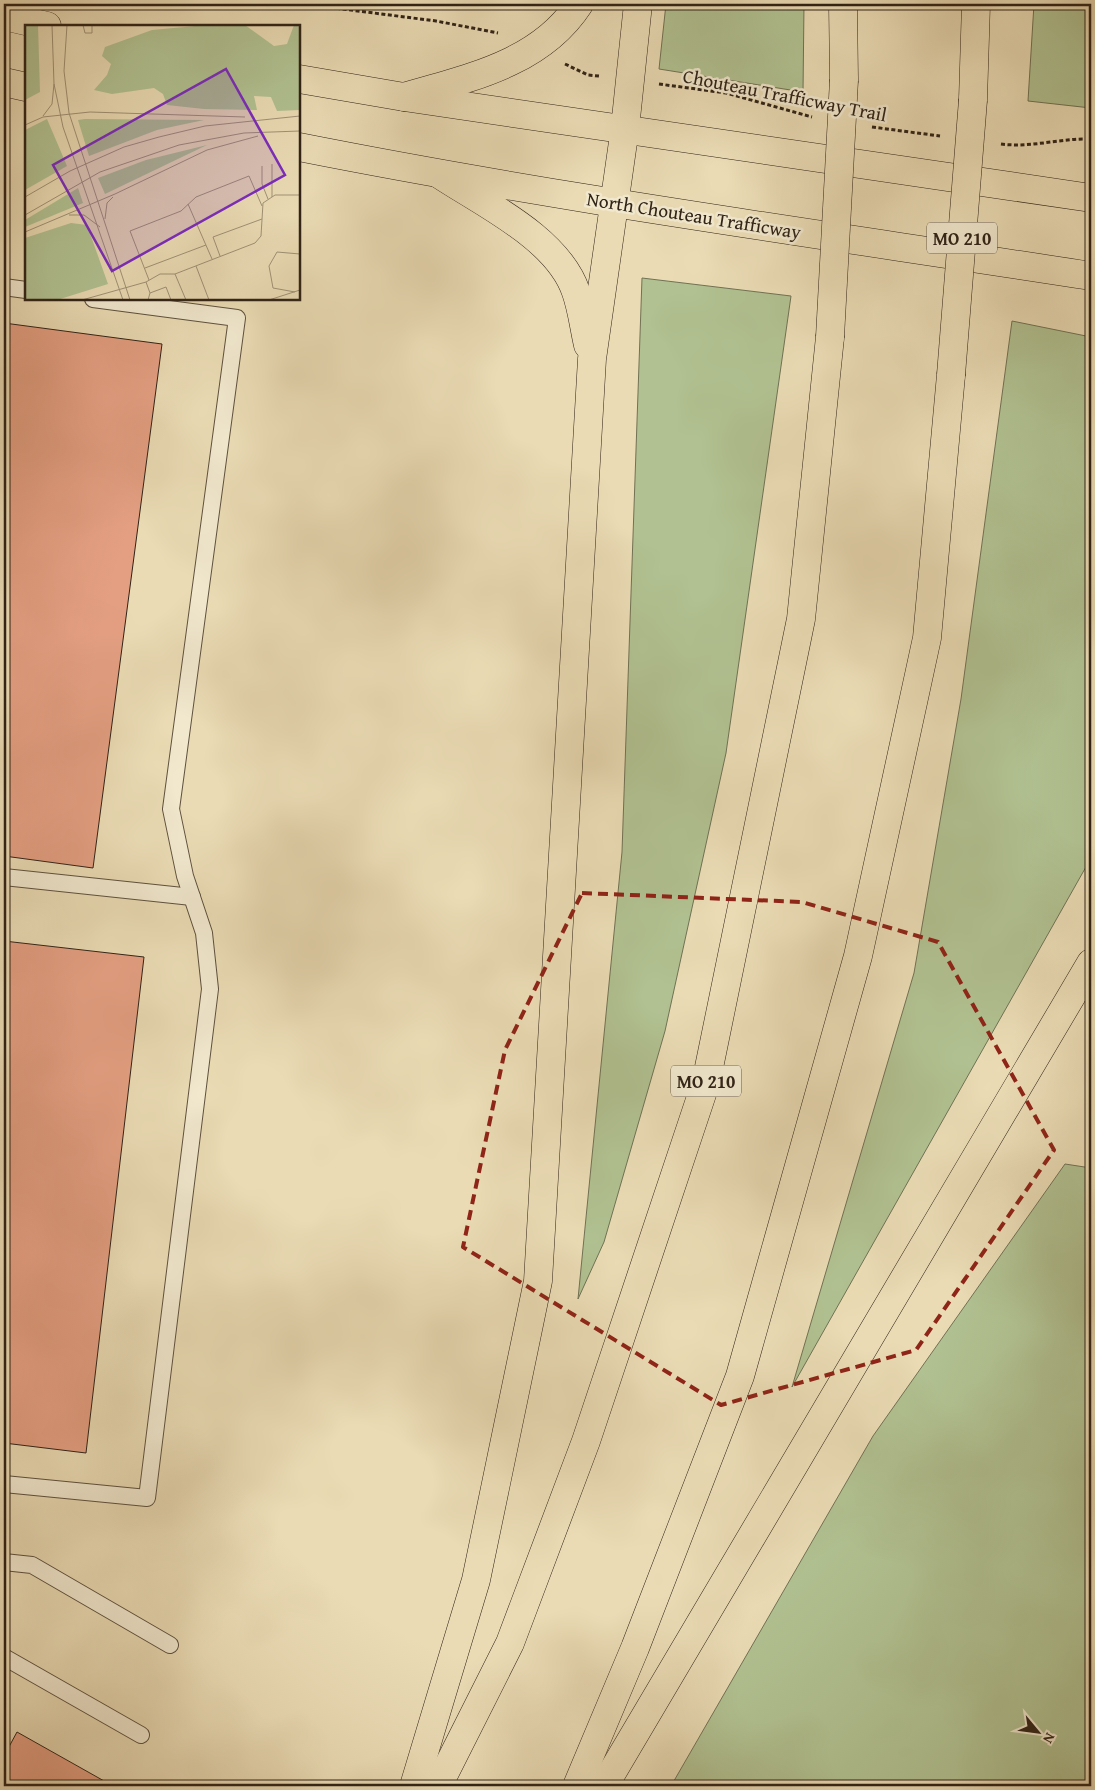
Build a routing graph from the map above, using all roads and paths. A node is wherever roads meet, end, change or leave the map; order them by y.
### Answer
1 (304, 4) edge
2 (579, 4) edge
3 (638, 4) edge
4 (843, 4) edge
5 (976, 4) edge
6 (4, 16) edge
7 (43, 25) edge
8 (534, 49) junction
9 (300, 79) edge
10 (631, 81) junction
11 (4, 82) edge
12 (25, 87) edge
13 (404, 97) junction
14 (817, 118) dead end
15 (866, 126) dead end
16 (625, 128) junction
17 (944, 137) dead end
18 (1091, 139) edge
19 (993, 143) dead end
20 (300, 147) edge
21 (438, 174) junction
22 (1091, 198) edge
23 (615, 203) junction
24 (1091, 276) edge
25 (4, 287) edge
26 (25, 290) edge
27 (101, 300) edge
28 (592, 359) junction
29 (4, 878) edge
30 (192, 897) junction
31 (1091, 963) edge
32 (4, 1484) edge
33 (4, 1562) edge
34 (170, 1644) dead end
35 (4, 1657) edge
36 (141, 1735) dead end
37 (414, 1786) edge
38 (438, 1786) edge
39 (577, 1786) edge
40 (604, 1786) edge

1 - 8 path, Chouteau Trafficway Trail
2 - 8 main road
3 - 10 main road
4 - 38 main road, MO 210, bridge
5 - 39 main road, MO 210, bridge
6 - 7 main road
8 - 10 path, Chouteau Trafficway Trail
8 - 13 main road
9 - 13 main road
10 - 14 path, Chouteau Trafficway Trail
10 - 16 main road
11 - 12 main road
13 - 16 main road
15 - 17 path, Chouteau Trafficway Trail
16 - 22 main road
16 - 23 main road
18 - 19 path
20 - 21 main road, North Chouteau Trafficway
21 - 23 main road, North Chouteau Trafficway
21 - 28 main road
23 - 24 main road, North Chouteau Trafficway
23 - 28 main road
25 - 26 lane
27 - 30 lane
28 - 37 main road
29 - 30 lane
30 - 32 lane
31 - 40 main road
33 - 34 lane
35 - 36 lane

